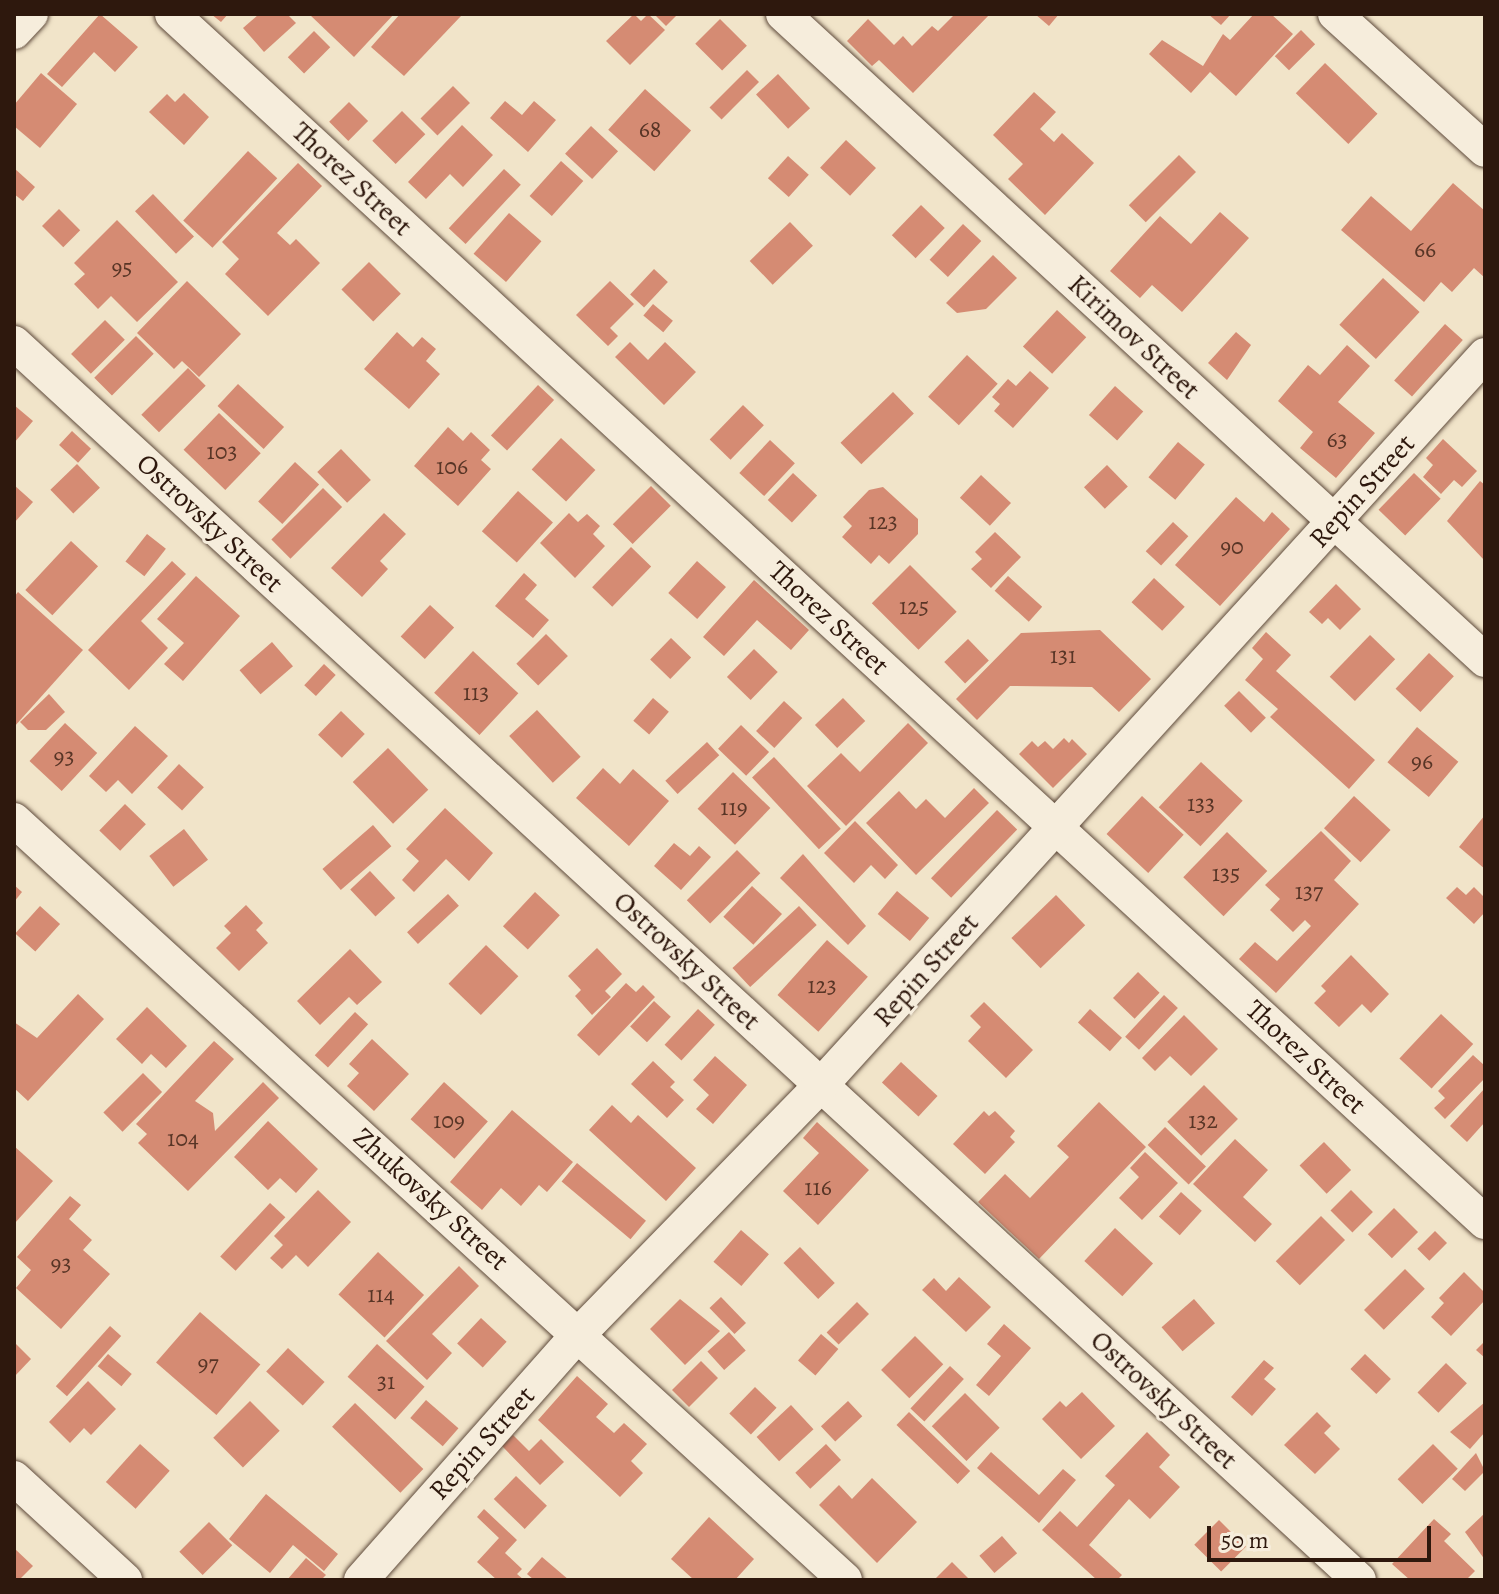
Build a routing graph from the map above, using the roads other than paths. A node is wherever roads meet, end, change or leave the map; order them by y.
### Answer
1 (31, 14) edge
2 (172, 14) edge
3 (783, 14) edge
4 (1335, 14) edge
5 (14, 32) edge
6 (1485, 150) edge
7 (14, 343) edge
8 (1485, 355) edge
9 (1336, 521) junction
10 (1485, 660) edge
11 (14, 820) edge
12 (1057, 827) junction
13 (821, 1085) junction
14 (1485, 1222) edge
15 (579, 1334) junction
16 (14, 1478) edge
17 (125, 1580) edge
18 (361, 1580) edge
19 (845, 1580) edge
20 (1359, 1580) edge

1 - 5 street
2 - 12 street, Thorez Street
3 - 9 street, Kirimov Street
4 - 6 street
7 - 13 street, Ostrovsky Street
8 - 9 street, Repin Street
9 - 10 street, Kirimov Street
9 - 12 street, Repin Street
11 - 15 street, Zhukovsky Street
12 - 13 street, Repin Street
12 - 14 street, Thorez Street
13 - 15 street, Repin Street
13 - 20 street, Ostrovsky Street
15 - 18 street, Repin Street
15 - 19 street, Zhukovsky Street
16 - 17 street

